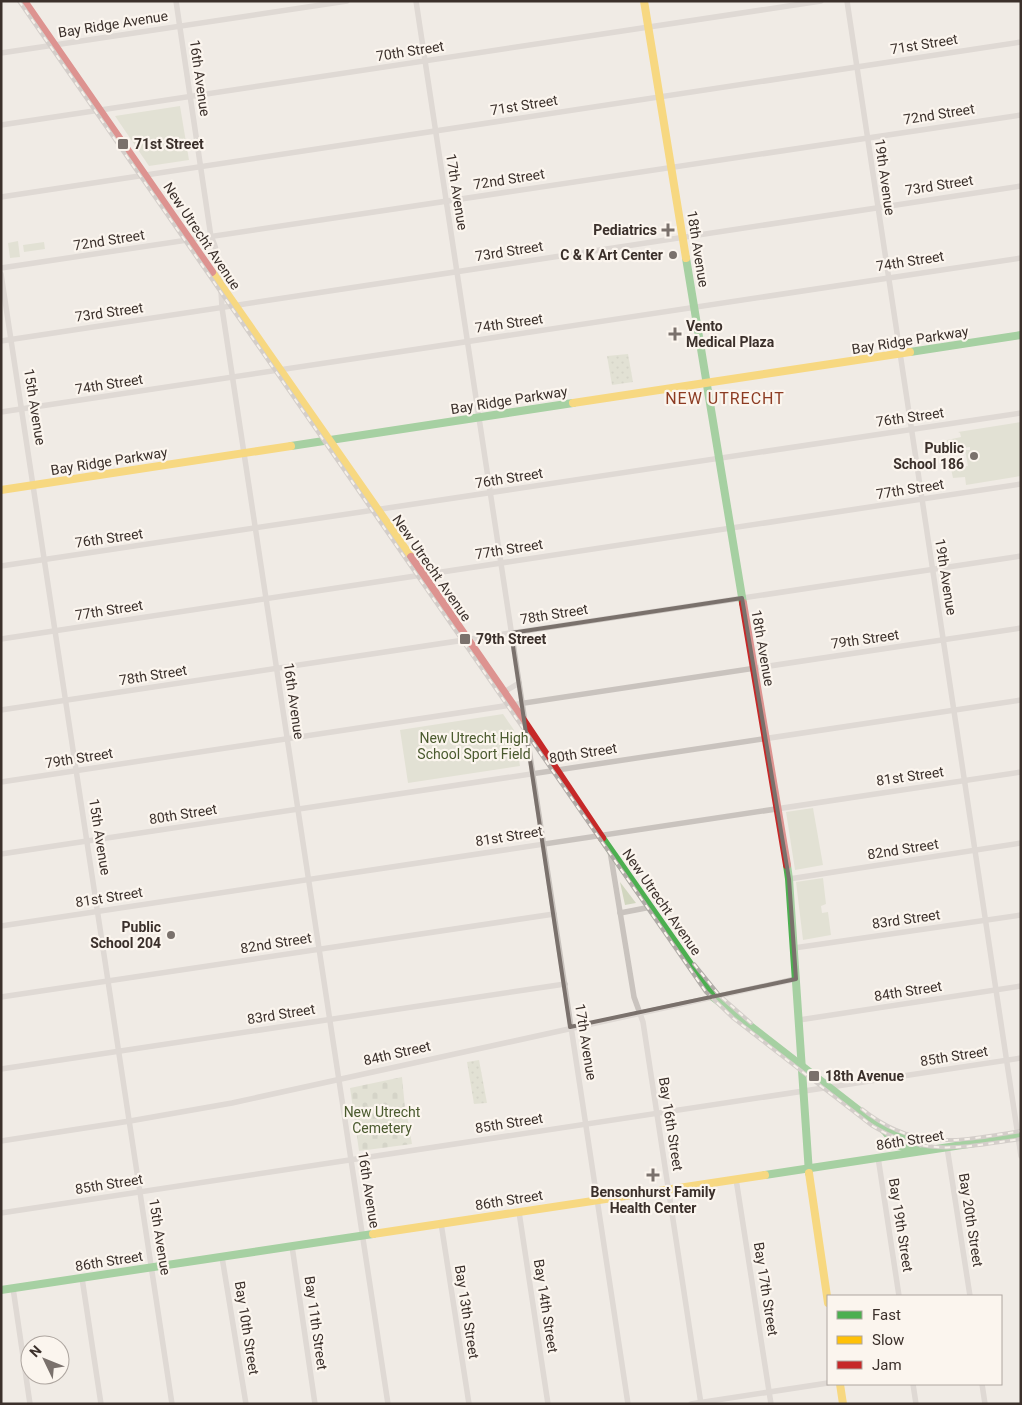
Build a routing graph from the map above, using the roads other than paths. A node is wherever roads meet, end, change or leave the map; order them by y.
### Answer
1 (24, 1) edge
2 (176, 1) edge
3 (347, 1) edge
4 (416, 1) edge
5 (644, 1) edge
6 (822, 1) edge
7 (847, 1) edge
8 (180, 26) junction
9 (648, 27) junction
10 (1021, 42) edge
11 (55, 45) junction
12 (1, 53) edge
13 (425, 61) junction
14 (856, 67) junction
15 (190, 97) junction
16 (659, 97) junction
17 (101, 110) junction
18 (1021, 115) edge
19 (1, 125) edge
20 (436, 132) junction
21 (867, 138) junction
22 (201, 167) junction
23 (672, 167) junction
24 (146, 175) junction
25 (1021, 186) edge
26 (1, 197) edge
27 (446, 202) junction
28 (877, 207) junction
29 (211, 237) junction
30 (683, 238) junction
31 (189, 240) junction
32 (1021, 258) edge
33 (1, 268) edge
34 (457, 272) junction
35 (1, 274) edge
36 (888, 277) junction
37 (221, 286) junction
38 (234, 305) junction
39 (222, 308) junction
40 (695, 308) junction
41 (1021, 335) edge
42 (12, 339) junction
43 (1, 341) edge
44 (468, 342) junction
45 (900, 353) junction
46 (280, 370) junction
47 (233, 377) junction
48 (707, 382) junction
49 (23, 409) junction
50 (1, 412) edge
51 (1021, 413) edge
52 (479, 418) junction
53 (911, 430) junction
54 (329, 440) junction
55 (244, 453) junction
56 (719, 458) junction
57 (1021, 484) edge
58 (34, 485) junction
59 (1, 490) edge
60 (490, 493) junction
61 (922, 500) junction
62 (376, 510) junction
63 (256, 528) junction
64 (730, 528) junction
65 (1021, 556) edge
66 (44, 560) junction
67 (500, 563) junction
68 (1, 566) edge
69 (932, 569) junction
70 (421, 575) junction
71 (267, 598) junction
72 (742, 598) junction
73 (1021, 628) edge
74 (56, 630) junction
75 (511, 633) junction
76 (1, 639) edge
77 (467, 640) junction
78 (943, 640) junction
79 (754, 668) junction
80 (277, 669) junction
81 (519, 683) junction
82 (504, 692) junction
83 (67, 700) junction
84 (1021, 700) edge
85 (522, 703) junction
86 (512, 705) junction
87 (1, 710) edge
88 (954, 710) junction
89 (526, 724) junction
90 (286, 738) junction
91 (765, 738) junction
92 (556, 769) junction
93 (77, 771) junction
94 (1021, 772) edge
95 (532, 773) junction
96 (964, 780) junction
97 (1, 782) edge
98 (297, 808) junction
99 (777, 808) junction
100 (600, 835) junction
101 (88, 841) junction
102 (543, 843) junction
103 (1021, 843) edge
104 (609, 849) junction
105 (975, 850) junction
106 (1, 854) edge
107 (789, 878) junction
108 (309, 879) junction
109 (651, 907) junction
110 (98, 911) junction
111 (620, 912) junction
112 (554, 914) junction
113 (1021, 915) edge
114 (984, 920) junction
115 (1, 926) edge
116 (794, 948) junction
117 (318, 949) junction
118 (796, 979) junction
119 (109, 981) junction
120 (565, 984) junction
121 (1021, 986) edge
122 (996, 990) junction
123 (1, 997) edge
124 (713, 997) junction
125 (640, 1012) junction
126 (329, 1019) junction
127 (799, 1020) junction
128 (570, 1028) junction
129 (120, 1051) junction
130 (1021, 1058) edge
131 (1006, 1061) junction
132 (802, 1066) junction
133 (1, 1069) edge
134 (339, 1079) junction
135 (827, 1088) junction
136 (804, 1091) junction
137 (656, 1114) junction
138 (130, 1122) junction
139 (586, 1124) junction
140 (884, 1130) junction
141 (1019, 1136) edge
142 (1, 1141) edge
143 (947, 1147) junction
144 (917, 1152) junction
145 (1021, 1156) edge
146 (878, 1157) junction
147 (351, 1160) junction
148 (808, 1168) junction
149 (736, 1179) junction
150 (668, 1189) junction
151 (140, 1192) junction
152 (598, 1200) junction
153 (518, 1212) junction
154 (1, 1213) edge
155 (441, 1223) junction
156 (363, 1235) junction
157 (292, 1246) junction
158 (222, 1256) junction
159 (152, 1267) junction
160 (82, 1278) junction
161 (13, 1288) junction
162 (1, 1290) edge
163 (899, 1295) edge
164 (970, 1295) edge
165 (827, 1296) edge
166 (827, 1383) edge
167 (840, 1385) edge
168 (913, 1385) edge
169 (982, 1385) edge
170 (769, 1392) junction
171 (701, 1403) edge
172 (30, 1404) edge
173 (100, 1404) edge
174 (172, 1404) edge
175 (246, 1404) edge
176 (315, 1404) edge
177 (388, 1404) edge
178 (469, 1404) edge
179 (548, 1404) edge
180 (628, 1404) edge
181 (691, 1404) edge
182 (771, 1404) edge
183 (843, 1404) edge
184 (916, 1404) edge
185 (985, 1404) edge

1 - 11 street, New Utrecht Avenue
2 - 8 street, 16th Avenue
3 - 8 street, Bay Ridge Avenue
4 - 13 street, 17th Avenue
5 - 9 street, 18th Avenue
6 - 9 street, 70th Street
7 - 14 street, 19th Avenue
8 - 11 street, Bay Ridge Avenue
8 - 15 street, 16th Avenue
9 - 13 street, 70th Street
9 - 16 street, 18th Avenue
10 - 14 street, 71st Street
11 - 12 street, Bay Ridge Avenue
11 - 17 street, New Utrecht Avenue
13 - 15 street, 70th Street
13 - 20 street, 17th Avenue
14 - 16 street, 71st Street
14 - 21 street, 19th Avenue
15 - 17 street, 70th Street
15 - 22 street, 16th Avenue
16 - 20 street, 71st Street
16 - 23 street, 18th Avenue
17 - 19 street, 70th Street
17 - 24 street, New Utrecht Avenue
18 - 21 street, 72nd Street
20 - 22 street, 71st Street
20 - 27 street, 17th Avenue
21 - 23 street, 72nd Street
21 - 28 street, 19th Avenue
22 - 24 street, 71st Street
22 - 29 street, 16th Avenue
23 - 27 street, 72nd Street
23 - 30 street, 18th Avenue
24 - 26 street, 71st Street
24 - 31 street, New Utrecht Avenue
25 - 28 street, 73rd Street
27 - 29 street, 72nd Street
27 - 34 street, 17th Avenue
28 - 30 street, 73rd Street
28 - 36 street, 19th Avenue
29 - 31 street, 72nd Street
29 - 37 street, 16th Avenue
30 - 34 street, 73rd Street
30 - 40 street, 18th Avenue
31 - 33 street, 72nd Street
31 - 37 street, New Utrecht Avenue
32 - 36 street, 74th Street
34 - 38 street, 73rd Street
34 - 44 street, 17th Avenue
35 - 42 street, 15th Avenue
36 - 40 street, 74th Street
36 - 45 street, 19th Avenue
37 - 38 street, New Utrecht Avenue
37 - 39 street, 16th Avenue
38 - 39 street, 73rd Street
38 - 46 street, New Utrecht Avenue
39 - 42 street, 73rd Street
39 - 47 street, 16th Avenue
40 - 44 street, 74th Street
40 - 48 street, 18th Avenue
41 - 45 street, Bay Ridge Parkway
42 - 43 street, 73rd Street
42 - 49 street, 15th Avenue
44 - 46 street, 74th Street
44 - 52 street, 17th Avenue
45 - 48 street, Bay Ridge Parkway
45 - 53 street, 19th Avenue
46 - 47 street, 74th Street
46 - 54 street, New Utrecht Avenue
47 - 49 street, 74th Street
47 - 55 street, 16th Avenue
48 - 52 street, Bay Ridge Parkway
48 - 56 street, 18th Avenue
49 - 50 street, 74th Street
49 - 58 street, 15th Avenue
51 - 53 street, 76th Street
52 - 54 street, Bay Ridge Parkway
52 - 60 street, 17th Avenue
53 - 56 street, 76th Street
53 - 61 street, 19th Avenue
54 - 55 street, Bay Ridge Parkway
54 - 62 street, New Utrecht Avenue
55 - 58 street, Bay Ridge Parkway
55 - 63 street, 16th Avenue
56 - 60 street, 76th Street
56 - 64 street, 18th Avenue
57 - 61 street, 77th Street
58 - 59 street, Bay Ridge Parkway
58 - 66 street, 15th Avenue
60 - 62 street, 76th Street
60 - 67 street, 17th Avenue
61 - 64 street, 77th Street
61 - 69 street, 19th Avenue
62 - 63 street, 76th Street
62 - 70 street, New Utrecht Avenue
63 - 66 street, 76th Street
63 - 71 street, 16th Avenue
64 - 67 street, 77th Street
64 - 72 street, 18th Avenue
65 - 69 street, 78th Street
66 - 68 street, 76th Street
66 - 74 street, 15th Avenue
67 - 70 street, 77th Street
67 - 75 street, 17th Avenue
69 - 72 street, 78th Street
69 - 78 street, 19th Avenue
70 - 71 street, 77th Street
70 - 77 street, New Utrecht Avenue
71 - 74 street, 77th Street
71 - 80 street, 16th Avenue
72 - 75 street, 78th Street
72 - 79 street, 18th Avenue
73 - 78 street, 79th Street
74 - 76 street, 77th Street
74 - 83 street, 15th Avenue
75 - 77 street, 78th Street
75 - 81 street, 17th Avenue
77 - 80 street, 78th Street
77 - 82 street, New Utrecht Avenue
78 - 79 street, 79th Street
78 - 88 street, 19th Avenue
79 - 85 street, 79th Street
79 - 91 street, 18th Avenue
80 - 83 street, 78th Street
80 - 90 street, 16th Avenue
81 - 82 street
81 - 85 street, 17th Avenue
82 - 86 street, New Utrecht Avenue
83 - 87 street, 78th Street
83 - 93 street, 15th Avenue
84 - 88 street, 80th Street
85 - 86 street, 79th Street
85 - 89 street, 17th Avenue
86 - 89 street, New Utrecht Avenue
86 - 90 street, 79th Street
88 - 91 street, 80th Street
88 - 96 street, 19th Avenue
89 - 92 street, New Utrecht Avenue
89 - 95 street, 17th Avenue
90 - 93 street, 79th Street
90 - 98 street, 16th Avenue
91 - 92 street, 80th Street
91 - 99 street, 18th Avenue
92 - 95 street, 80th Street
92 - 100 street, New Utrecht Avenue
93 - 97 street, 79th Street
93 - 101 street, 15th Avenue
94 - 96 street, 81st Street
95 - 98 street, 80th Street
95 - 102 street, 17th Avenue
96 - 99 street, 81st Street
96 - 105 street, 19th Avenue
98 - 101 street, 80th Street
98 - 108 street, 16th Avenue
99 - 100 street, 81st Street
99 - 107 street, 18th Avenue
100 - 102 street, 81st Street
100 - 104 street, New Utrecht Avenue
101 - 106 street, 80th Street
101 - 110 street, 15th Avenue
102 - 108 street, 81st Street
102 - 112 street, 17th Avenue
103 - 105 street, 82nd Street
104 - 109 street, New Utrecht Avenue
104 - 111 street, Bay 16th Street
105 - 107 street, 82nd Street
105 - 114 street, 19th Avenue
107 - 116 street, 18th Avenue
108 - 110 street, 81st Street
108 - 117 street, 16th Avenue
109 - 111 street
109 - 124 street, New Utrecht Avenue
110 - 115 street, 81st Street
110 - 119 street, 15th Avenue
111 - 125 street, Bay 16th Street
112 - 117 street, 82nd Street
112 - 120 street, 17th Avenue
113 - 114 street, 83rd Street
114 - 116 street, 83rd Street
114 - 122 street, 19th Avenue
116 - 118 street, 18th Avenue
117 - 119 street, 82nd Street
117 - 126 street, 16th Avenue
118 - 124 street, 84th Street
118 - 127 street, 18th Avenue
119 - 123 street, 82nd Street
119 - 129 street, 15th Avenue
120 - 126 street, 83rd Street
120 - 128 street, 17th Avenue
121 - 122 street, 84th Street
122 - 127 street, 84th Street
122 - 131 street, 19th Avenue
124 - 125 street, 84th Street
124 - 132 street, New Utrecht Avenue
125 - 128 street, 84th Street
125 - 137 street, Bay 16th Street
126 - 129 street, 83rd Street
126 - 134 street, 16th Avenue
127 - 132 street, 18th Avenue
128 - 134 street, 84th Street
128 - 139 street, 17th Avenue
129 - 133 street, 83rd Street
129 - 138 street, 15th Avenue
130 - 131 street, 85th Street
131 - 135 street, 85th Street
131 - 141 street, 19th Avenue
132 - 135 street, New Utrecht Avenue
132 - 136 street, 18th Avenue
134 - 138 street, 84th Street
134 - 147 street, 16th Avenue
135 - 136 street, 85th Street
135 - 140 street, New Utrecht Avenue
136 - 137 street, 85th Street
136 - 148 street, 18th Avenue
137 - 139 street, 85th Street
137 - 150 street, Bay 16th Street
138 - 142 street, 84th Street
138 - 151 street, 15th Avenue
139 - 147 street, 85th Street
139 - 152 street, 17th Avenue
140 - 144 street, New Utrecht Avenue
140 - 144 street, New Utrecht Avenue
141 - 143 street, 86th Street
141 - 145 street, 19th Avenue
143 - 144 street, 86th Street
143 - 164 street, Bay 20th Street
144 - 146 street, 86th Street
146 - 148 street, 86th Street
146 - 163 street, Bay 19th Street
147 - 151 street, 85th Street
147 - 156 street, 16th Avenue
148 - 149 street, 86th Street
148 - 165 street, 18th Avenue
149 - 150 street, 86th Street
149 - 170 street, Bay 17th Street
150 - 152 street, 86th Street
150 - 171 street, Bay 16th Street
151 - 154 street, 85th Street
151 - 159 street, 15th Avenue
152 - 153 street, 86th Street
152 - 180 street, 17th Avenue
153 - 155 street, 86th Street
153 - 179 street, Bay 14th Street
155 - 156 street, 86th Street
155 - 178 street, Bay 13th Street
156 - 157 street, 86th Street
156 - 177 street, 16th Avenue
157 - 158 street, 86th Street
157 - 176 street, Bay 11th Street
158 - 159 street, 86th Street
158 - 175 street, Bay 10th Street
159 - 160 street, 86th Street
159 - 174 street, 15th Avenue
160 - 161 street, 86th Street
160 - 173 street
161 - 162 street, 86th Street
161 - 172 street
166 - 170 street
167 - 183 street
168 - 184 street
169 - 185 street
170 - 171 street
170 - 182 street, Bay 17th Street
171 - 181 street

